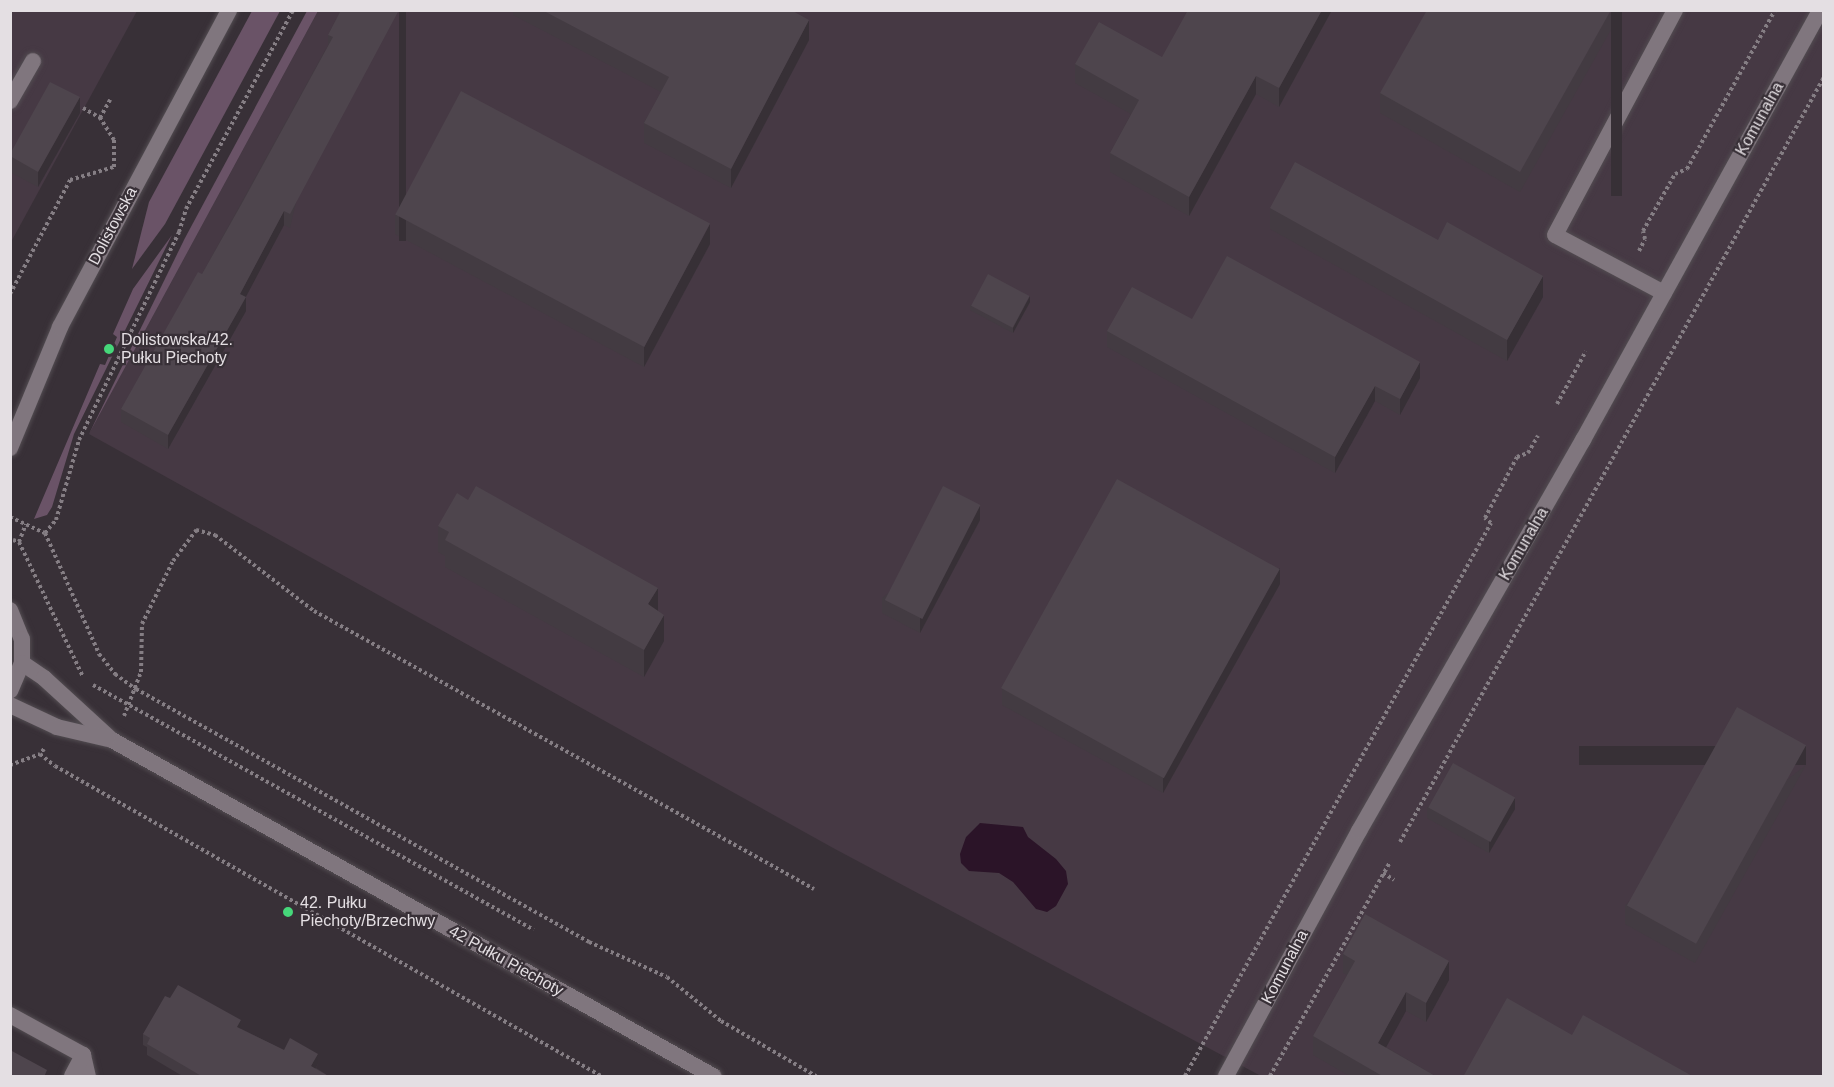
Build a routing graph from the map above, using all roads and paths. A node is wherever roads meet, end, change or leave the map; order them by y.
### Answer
1 (229, 10) edge
2 (293, 10) edge
3 (1675, 10) edge
4 (1775, 10) edge
5 (1820, 10) edge
6 (33, 61) dead end
7 (1824, 77) edge
8 (110, 100) dead end
9 (10, 101) edge
10 (83, 108) dead end
11 (100, 118) junction
12 (1627, 273) junction
13 (1664, 293) junction
14 (10, 294) edge
15 (1586, 351) dead end
16 (1557, 404) dead end
17 (1538, 436) dead end
18 (10, 448) edge
19 (10, 517) edge
20 (26, 524) junction
21 (45, 533) junction
22 (10, 610) edge
23 (22, 663) junction
24 (85, 680) junction
25 (81, 685) dead end
26 (136, 689) junction
27 (10, 691) edge
28 (129, 704) junction
29 (10, 705) edge
30 (112, 740) junction
31 (48, 742) dead end
32 (40, 754) junction
33 (10, 765) edge
34 (1400, 842) dead end
35 (1390, 862) dead end
36 (1383, 873) junction
37 (1394, 880) dead end
38 (814, 888) dead end
39 (534, 930) dead end
40 (10, 1015) edge
41 (83, 1055) junction
42 (72, 1077) edge
43 (88, 1077) edge
44 (601, 1077) edge
45 (713, 1077) edge
46 (816, 1077) edge
47 (1185, 1077) edge
48 (1226, 1077) edge
49 (1270, 1077) edge

1 - 18 street, Dolistowska
2 - 21 path
3 - 12 street
4 - 12 path
5 - 13 street, Komunalna
6 - 9 street
7 - 34 path
8 - 11 path
10 - 11 path
11 - 14 path
12 - 13 street
13 - 48 street, Komunalna
15 - 16 path
17 - 47 path
19 - 20 path
20 - 21 path
20 - 24 path
21 - 26 path
22 - 23 street
23 - 27 street
23 - 30 street, 42 Pułku Piechoty
24 - 25 path
24 - 28 path
26 - 28 path
26 - 38 path
26 - 46 path
28 - 30 path
28 - 39 path
29 - 30 street, 42 Pułku Piechoty
30 - 45 street, 42 Pułku Piechoty
31 - 32 path
32 - 33 path
32 - 44 path
35 - 36 path
36 - 37 path
36 - 49 path
40 - 41 street
41 - 42 street
41 - 43 street

